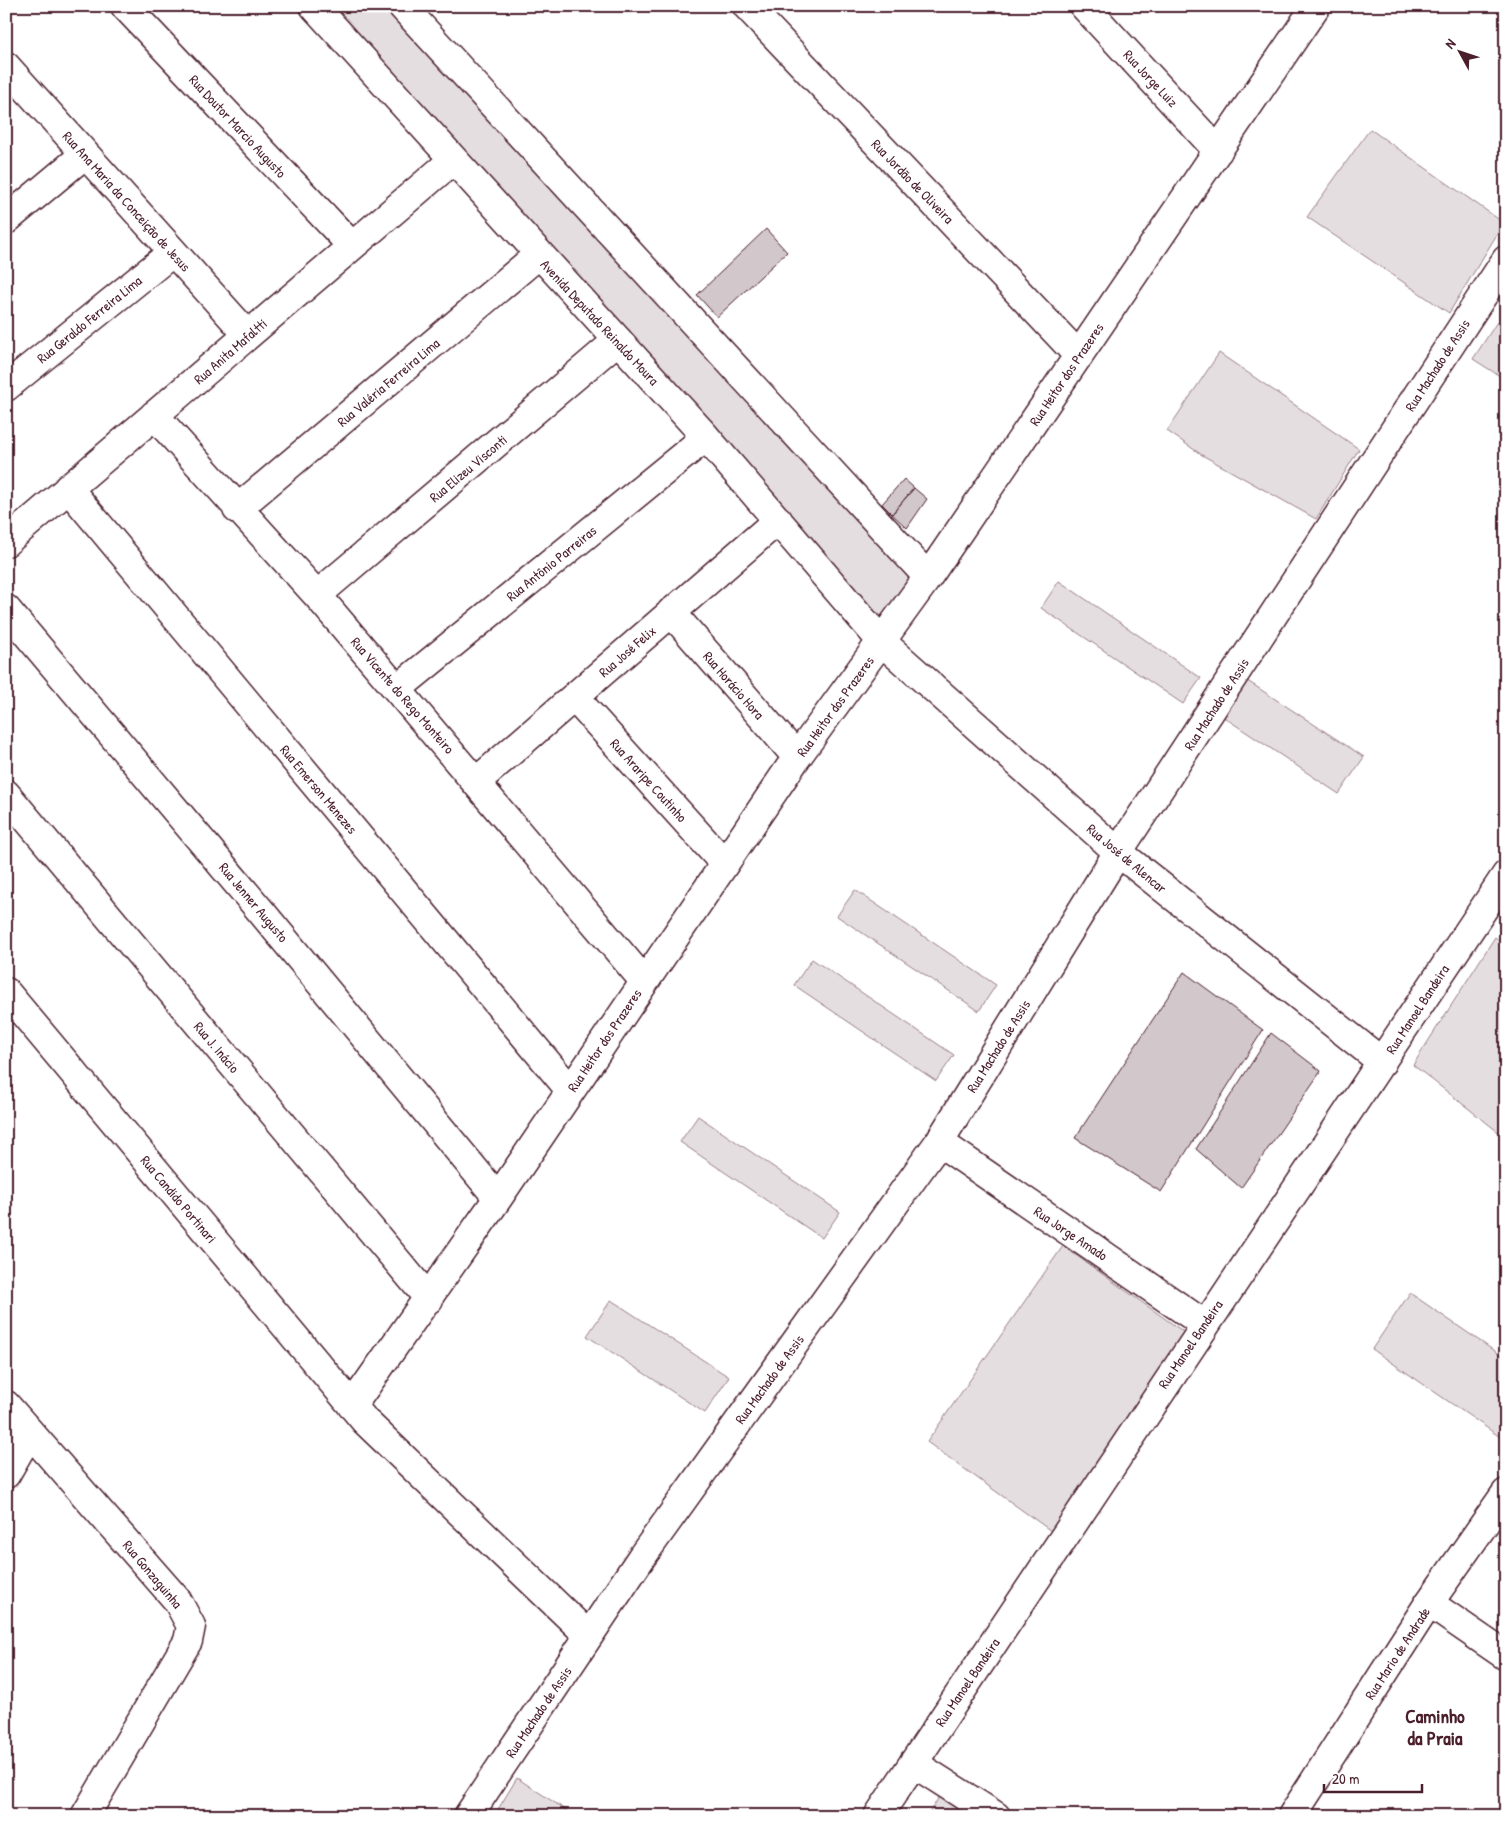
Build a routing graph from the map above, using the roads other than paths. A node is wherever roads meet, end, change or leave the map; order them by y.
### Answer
1 (125, 6) edge
2 (314, 6) edge
3 (402, 6) edge
4 (1084, 6) edge
5 (1316, 6) edge
6 (753, 8) edge
7 (6, 66) edge
8 (1218, 150) junction
9 (85, 154) junction
10 (453, 160) junction
11 (6, 220) edge
12 (352, 246) junction
13 (173, 252) junction
14 (538, 255) junction
15 (1506, 260) edge
16 (248, 335) junction
17 (618, 340) junction
18 (1079, 356) junction
19 (6, 387) edge
20 (154, 415) junction
21 (706, 437) junction
22 (68, 488) junction
23 (238, 509) junction
24 (778, 520) junction
25 (6, 542) edge
26 (928, 577) junction
27 (317, 596) junction
28 (6, 609) edge
29 (671, 612) junction
30 (882, 642) junction
31 (397, 689) junction
32 (574, 697) junction
33 (797, 757) junction
34 (476, 782) junction
35 (6, 794) edge
36 (1118, 852) junction
37 (724, 863) junction
38 (1506, 874) edge
39 (644, 981) junction
40 (6, 992) edge
41 (1382, 1062) junction
42 (570, 1090) junction
43 (938, 1142) junction
44 (498, 1198) junction
45 (429, 1299) junction
46 (1204, 1324) junction
47 (6, 1405) edge
48 (352, 1406) junction
49 (30, 1434) junction
50 (6, 1474) edge
51 (1506, 1493) edge
52 (1429, 1603) junction
53 (588, 1635) junction
54 (1506, 1656) edge
55 (913, 1763) junction
56 (85, 1816) edge
57 (468, 1816) edge
58 (878, 1816) edge
59 (996, 1816) edge
60 (1292, 1816) edge

1 - 12 street, Rua Doutor Marcio Augusto
2 - 10 street, Avenida Deputado Reinaldo Moura
3 - 26 street
4 - 8 street, Rua Jorge Luiz
5 - 8 street, Rua Heitor dos Prazeres
6 - 18 street, Rua Jordão de Oliveira
7 - 9 street, Rua Ana Maria da Conceição de Jesus
8 - 18 street, Rua Heitor dos Prazeres
9 - 11 street
9 - 13 street, Rua Ana Maria da Conceição de Jesus
10 - 12 street, Rua Anita Mafaltti
10 - 14 street, Avenida Deputado Reinaldo Moura
12 - 16 street, Rua Anita Mafaltti
13 - 16 street, Rua Ana Maria da Conceição de Jesus
13 - 19 street, Rua Geraldo Ferreira Lima
14 - 17 street, Avenida Deputado Reinaldo Moura
14 - 23 street, Rua Valéria Ferreira Lima
15 - 36 street, Rua Machado de Assis
16 - 20 street, Rua Anita Mafaltti
17 - 21 street, Avenida Deputado Reinaldo Moura
17 - 27 street, Rua Elizeu Visconti
18 - 26 street, Rua Heitor dos Prazeres
20 - 22 street, Rua Anita Mafaltti
20 - 23 street, Rua Vicente do Rego Monteiro
21 - 24 street, Avenida Deputado Reinaldo Moura
21 - 31 street, Rua Antônio Parreiras
22 - 25 street, Rua Anita Mafaltti
22 - 42 street, Rua Emerson Menezes
23 - 27 street, Rua Vicente do Rego Monteiro
24 - 29 street, Rua José Felix
24 - 30 street, Avenida Deputado Reinaldo Moura
26 - 30 street, Rua Heitor dos Prazeres
27 - 31 street, Rua Vicente do Rego Monteiro
28 - 44 street, Rua Jenner Augusto
29 - 32 street, Rua José Felix
29 - 33 street, Rua Horácio Hora
30 - 33 street, Rua Heitor dos Prazeres
30 - 36 street, Rua José de Alencar
31 - 34 street, Rua Vicente do Rego Monteiro
32 - 34 street, Rua José Felix
32 - 37 street, Rua Araripe Coutinho
33 - 37 street, Rua Heitor dos Prazeres
34 - 39 street, Rua Vicente do Rego Monteiro
35 - 45 street, Rua J. Inácio
36 - 41 street, Rua José de Alencar
36 - 43 street, Rua Machado de Assis
37 - 39 street, Rua Heitor dos Prazeres
38 - 41 street, Rua Manoel Bandeira
39 - 42 street, Rua Heitor dos Prazeres
40 - 48 street, Rua Candido Portinari
41 - 46 street, Rua Manoel Bandeira
42 - 44 street, Rua Heitor dos Prazeres
43 - 46 street, Rua Jorge Amado
43 - 53 street, Rua Machado de Assis
44 - 45 street, Rua Heitor dos Prazeres
45 - 48 street, Rua Heitor dos Prazeres
46 - 55 street, Rua Manoel Bandeira
47 - 49 street, Rua Gonzaguinha
48 - 53 street, Rua Candido Portinari
49 - 50 street
49 - 56 street, Rua Gonzaguinha
51 - 52 street, Rua Mario de Andrade
52 - 54 street
52 - 60 street, Rua Mario de Andrade
53 - 57 street, Rua Machado de Assis
55 - 58 street, Rua Manoel Bandeira
55 - 59 street

